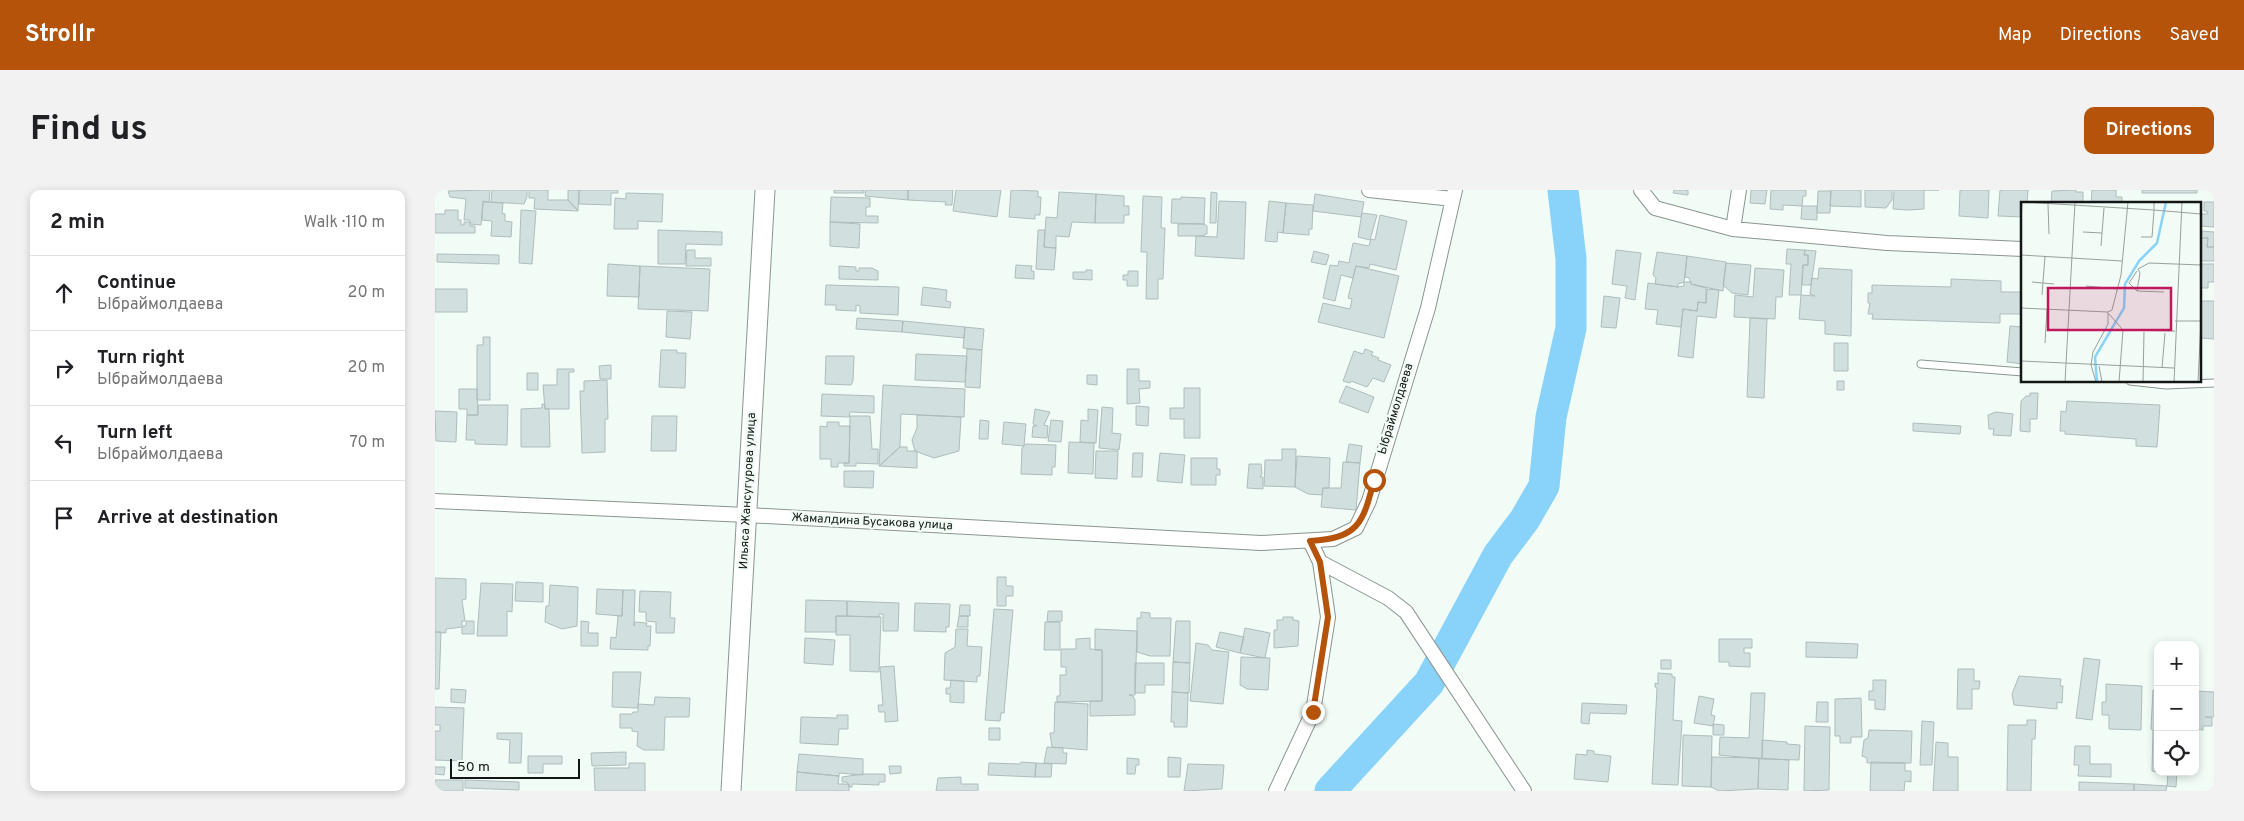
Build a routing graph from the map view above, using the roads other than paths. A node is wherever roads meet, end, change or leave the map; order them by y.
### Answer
1 (765, 190) edge
2 (1369, 190) edge
3 (1641, 190) edge
4 (1739, 190) edge
5 (1454, 195) edge
6 (1733, 229) junction
7 (2021, 249) edge
8 (1921, 364) dead end
9 (2021, 372) edge
10 (2139, 382) edge
11 (2214, 383) edge
12 (435, 501) edge
13 (747, 515) junction
14 (1310, 541) junction
15 (1320, 562) junction
16 (731, 791) edge
17 (1276, 791) edge
18 (1524, 791) edge

1 - 13 street, Ильяса Жансугурова улица
2 - 5 street
3 - 6 street
4 - 6 street
5 - 14 street, Ыбраймолдаева
6 - 7 street
8 - 9 lane
10 - 11 lane
12 - 13 street, Жамалдина Бусакова улица
13 - 14 street, Жамалдина Бусакова улица
13 - 16 street, Ильяса Жансугурова улица
14 - 15 street
15 - 17 street
15 - 18 street

